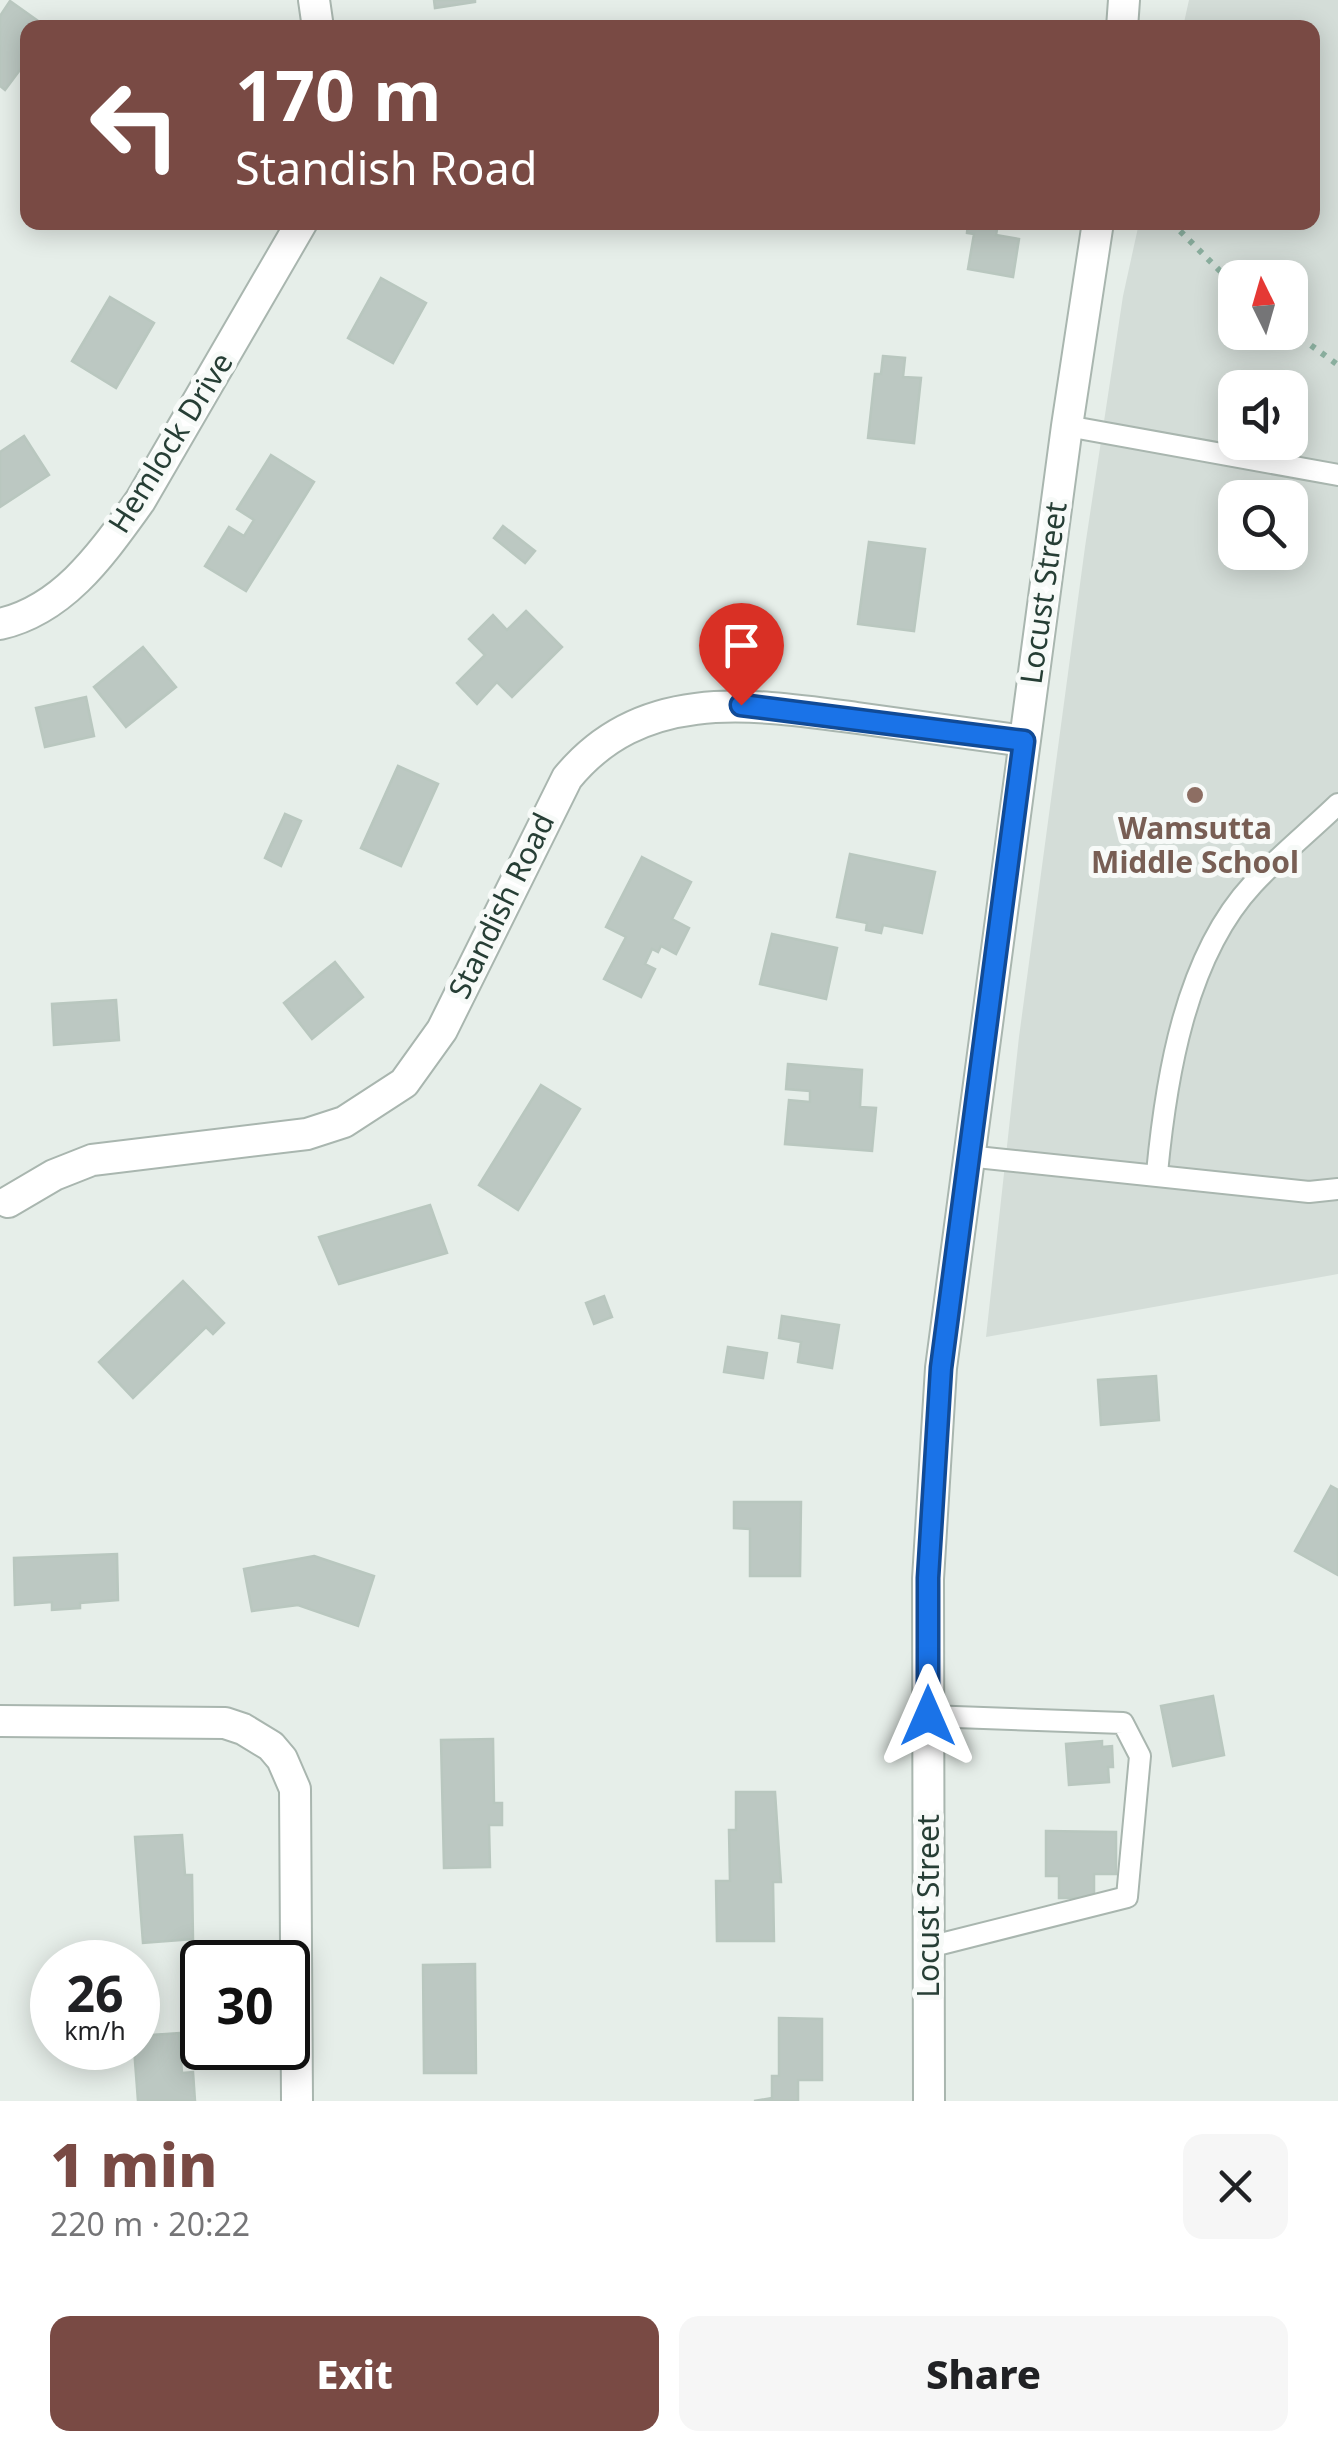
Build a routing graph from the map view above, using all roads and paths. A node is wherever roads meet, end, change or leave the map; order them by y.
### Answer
1 (297, 230) edge
2 (1097, 230) edge
3 (1179, 230) edge
4 (1218, 269) edge
5 (1308, 343) edge
6 (1338, 365) edge
7 (1067, 426) junction
8 (1338, 474) edge
9 (0, 624) edge
10 (1024, 741) junction
11 (1338, 804) edge
12 (967, 1156) junction
13 (1156, 1173) junction
14 (1338, 1189) edge
15 (8, 1202) dead end
16 (928, 1716) junction
17 (0, 1721) edge
18 (929, 1947) junction
19 (298, 2101) edge
20 (929, 2101) edge

1 - 9 street, Hemlock Drive
2 - 7 street, Locust Street
3 - 4 path
5 - 6 path
7 - 8 lane
7 - 10 street, Locust Street
10 - 12 street, Locust Street
10 - 15 street, Standish Road
11 - 13 lane
12 - 13 lane
12 - 16 street, Locust Street
13 - 14 lane
16 - 18 street, Locust Street
16 - 18 lane
17 - 19 street
18 - 20 street, Locust Street

